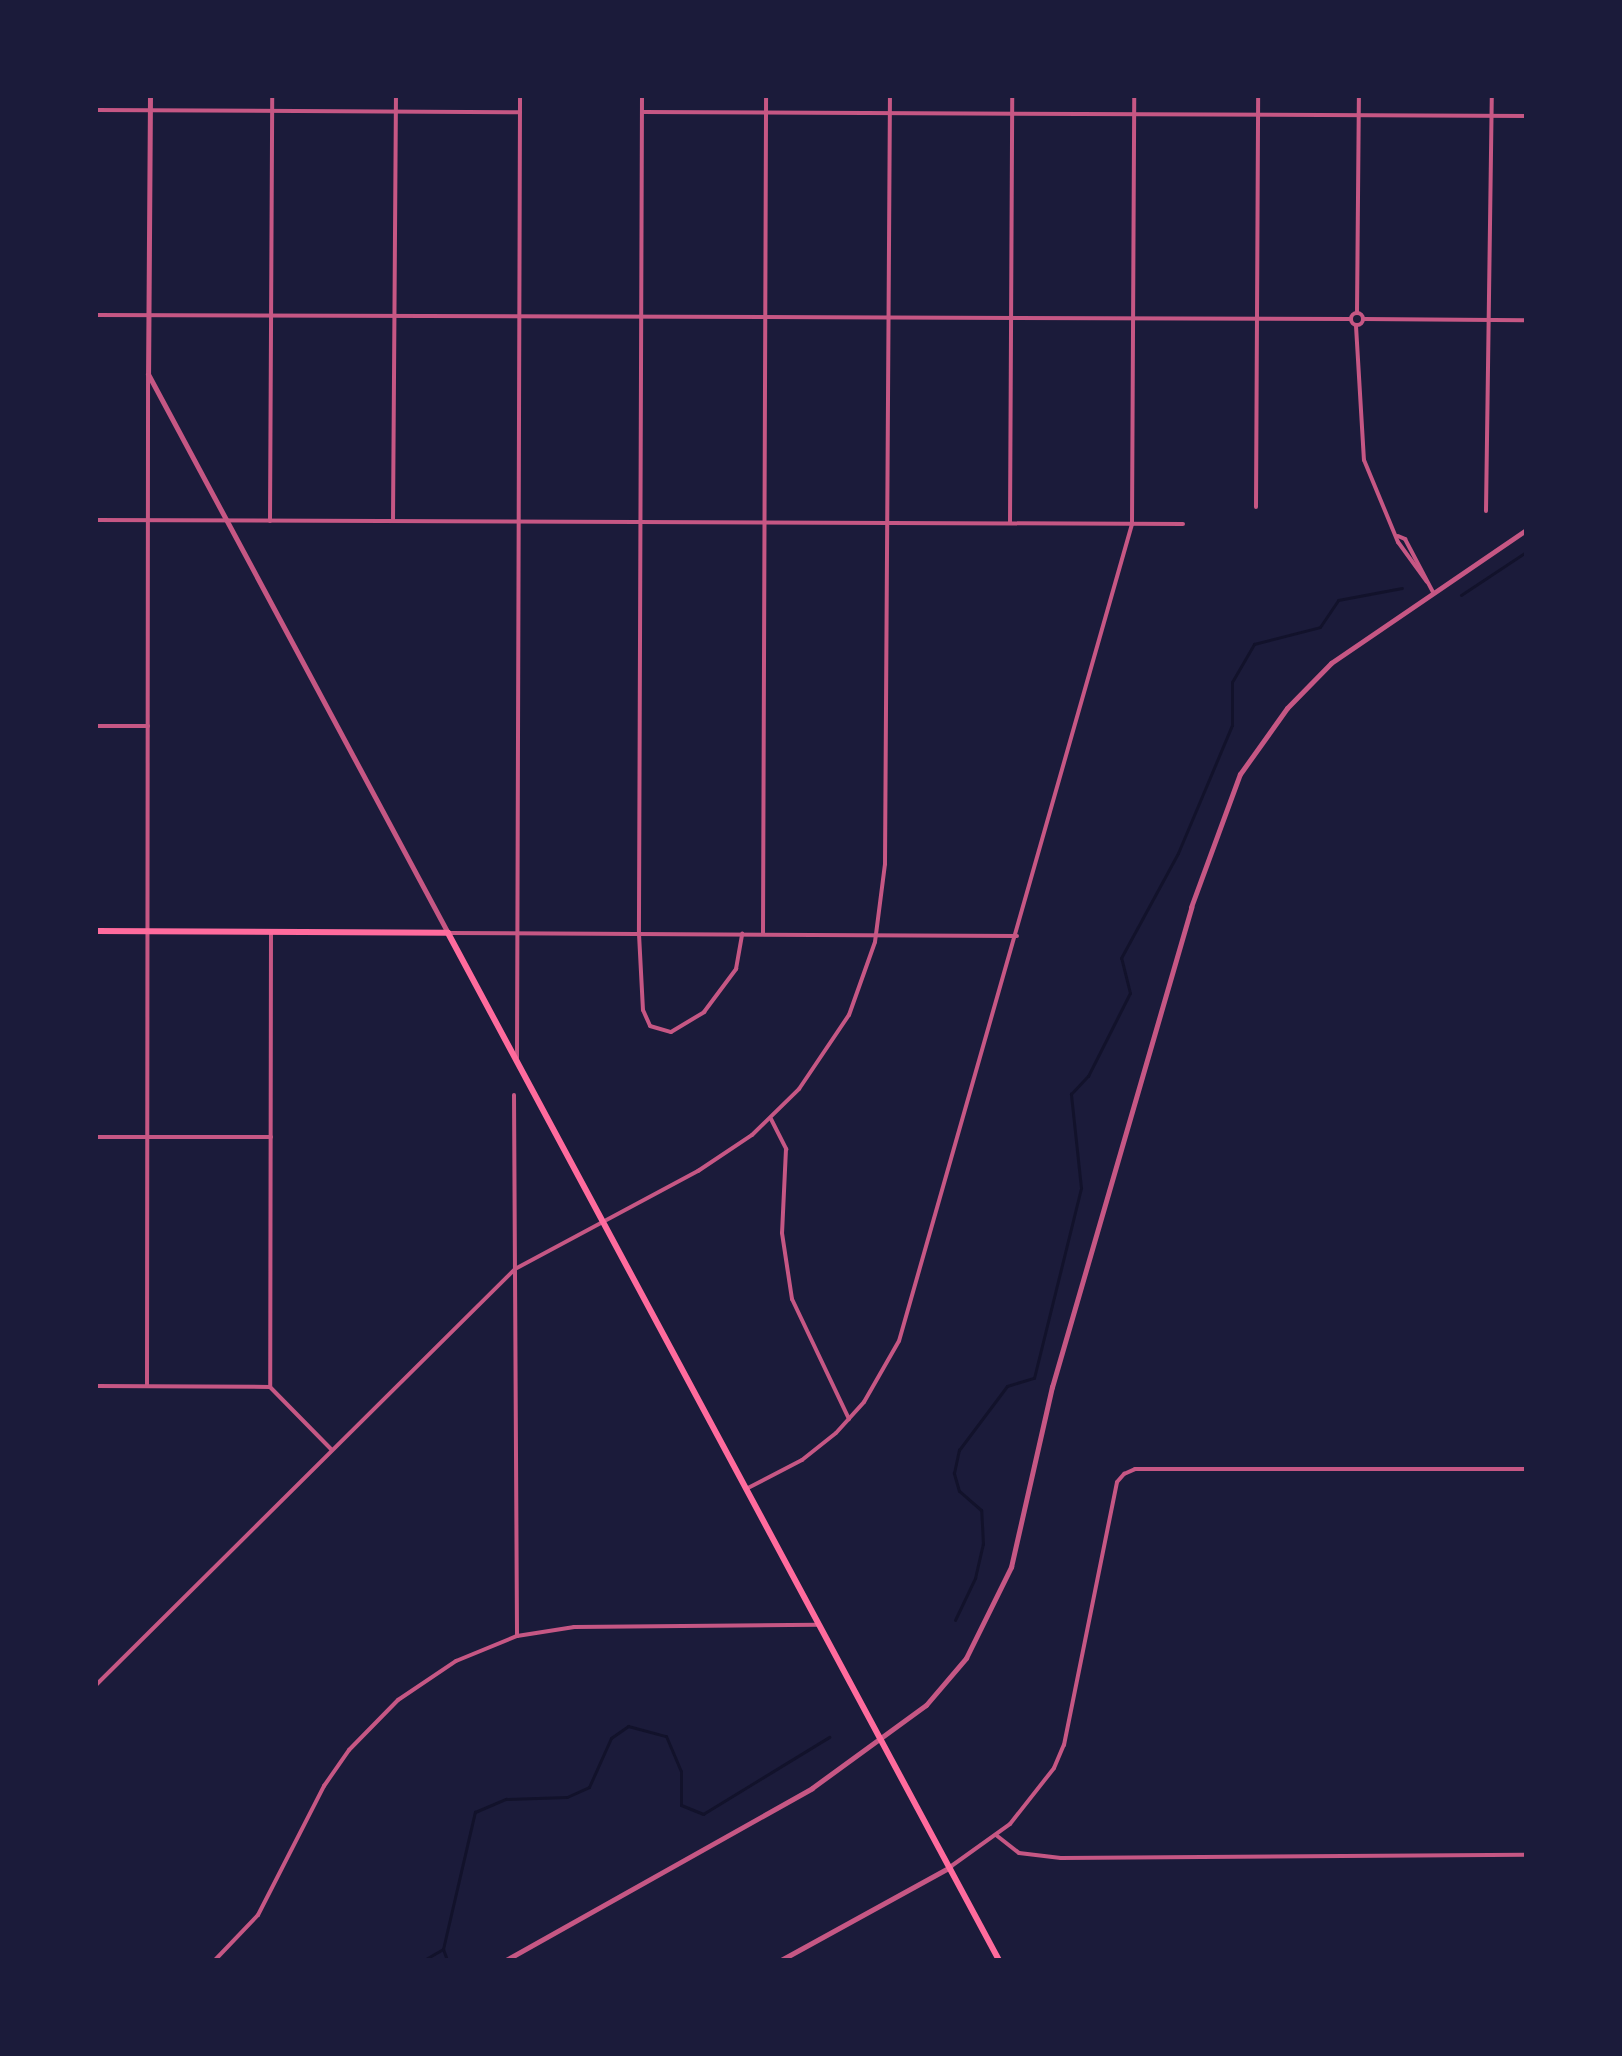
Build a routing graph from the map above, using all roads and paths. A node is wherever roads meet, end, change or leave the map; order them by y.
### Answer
1 (150, 96) edge
2 (272, 96) edge
3 (396, 96) edge
4 (520, 96) edge
5 (642, 96) edge
6 (766, 96) edge
7 (890, 96) edge
8 (1012, 96) edge
9 (1134, 96) edge
10 (1258, 96) edge
11 (1359, 96) edge
12 (1492, 96) edge
13 (96, 110) edge
14 (150, 111) junction
15 (272, 111) junction
16 (395, 112) junction
17 (520, 112) junction
18 (642, 112) junction
19 (766, 113) junction
20 (890, 113) junction
21 (1012, 114) junction
22 (1134, 114) junction
23 (1258, 115) junction
24 (1359, 115) junction
25 (1491, 116) junction
26 (1526, 116) edge
27 (1357, 313) junction
28 (96, 315) edge
29 (148, 315) junction
30 (271, 315) junction
31 (394, 316) junction
32 (519, 316) junction
33 (641, 317) junction
34 (765, 317) junction
35 (888, 317) junction
36 (1011, 318) junction
37 (1133, 318) junction
38 (1257, 319) junction
39 (1351, 319) junction
40 (1363, 319) junction
41 (1489, 319) junction
42 (1526, 320) edge
43 (1356, 326) junction
44 (148, 374) junction
45 (1256, 507) dead end
46 (1486, 511) dead end
47 (96, 520) edge
48 (148, 520) junction
49 (228, 520) junction
50 (270, 521) junction
51 (393, 521) junction
52 (519, 521) junction
53 (641, 522) junction
54 (764, 522) junction
55 (887, 523) junction
56 (1010, 523) junction
57 (1132, 524) junction
58 (1183, 524) dead end
59 (1526, 530) edge
60 (1433, 592) junction
61 (96, 726) edge
62 (148, 726) junction
63 (96, 931) edge
64 (148, 931) junction
65 (271, 932) junction
66 (448, 933) junction
67 (517, 933) junction
68 (639, 934) junction
69 (742, 934) junction
70 (763, 934) junction
71 (876, 935) junction
72 (1017, 936) junction
73 (517, 1061) junction
74 (514, 1095) dead end
75 (771, 1119) junction
76 (96, 1137) edge
77 (147, 1137) junction
78 (271, 1137) junction
79 (603, 1222) junction
80 (515, 1269) junction
81 (96, 1386) edge
82 (147, 1386) junction
83 (270, 1387) junction
84 (849, 1419) junction
85 (332, 1450) junction
86 (1526, 1469) edge
87 (746, 1489) junction
88 (818, 1625) junction
89 (517, 1636) junction
90 (96, 1685) edge
91 (996, 1835) junction
92 (1526, 1855) edge
93 (950, 1867) junction
94 (215, 1960) edge
95 (506, 1960) edge
96 (781, 1960) edge
97 (999, 1960) edge

1 - 14 street
2 - 15 street
3 - 16 street
4 - 17 street
5 - 18 street
6 - 19 street
7 - 20 street
8 - 21 street
9 - 22 street
10 - 23 street
11 - 24 street
12 - 25 street
13 - 14 street
14 - 15 street
14 - 29 street
15 - 16 street
15 - 30 street
16 - 17 street
16 - 31 street
17 - 32 street
18 - 19 street
18 - 33 street
19 - 20 street
19 - 34 street
20 - 21 street
20 - 35 street
21 - 22 street
21 - 36 street
22 - 23 street
22 - 37 street
23 - 24 street
23 - 38 street
24 - 25 street
24 - 27 street
25 - 26 street
25 - 41 street
27 - 39 street
27 - 40 street
28 - 29 street
29 - 30 street
29 - 44 street
30 - 31 street
30 - 50 street
31 - 32 street
31 - 51 street
32 - 33 street
32 - 52 street
33 - 34 street
33 - 53 street
34 - 35 street
34 - 54 street
35 - 36 street
35 - 55 street
36 - 37 street
36 - 56 street
37 - 38 street
37 - 57 street
38 - 39 street
38 - 45 street
39 - 43 street
40 - 41 street
40 - 43 street
41 - 42 street
41 - 46 street
43 - 60 street
44 - 48 street
44 - 49 street
47 - 48 street
48 - 49 street
48 - 62 street
49 - 50 street
49 - 66 street
50 - 51 street
51 - 52 street
52 - 53 street
52 - 67 street
53 - 54 street
53 - 68 street
54 - 55 street
54 - 70 street
55 - 56 street
55 - 71 street
56 - 57 street
57 - 58 street
57 - 72 street
59 - 60 street
60 - 95 street
61 - 62 street
62 - 64 street
63 - 64 main road
64 - 65 main road
64 - 77 street
65 - 66 main road
65 - 78 street
66 - 67 street
66 - 73 main road
67 - 68 street
67 - 73 street
68 - 69 street
68 - 69 street
69 - 70 street
70 - 71 street
71 - 72 street
71 - 75 street
72 - 84 street
73 - 79 main road
74 - 80 street
75 - 79 street
75 - 84 street
76 - 77 street
77 - 78 street
77 - 82 street
78 - 83 street
79 - 80 street
79 - 87 main road
80 - 85 street
80 - 89 street
81 - 82 street
82 - 83 street
83 - 85 street
84 - 87 street
85 - 90 street
86 - 91 street
87 - 88 main road
88 - 89 street
88 - 93 main road
89 - 94 street
91 - 92 street
91 - 93 street
93 - 96 street
93 - 97 main road

